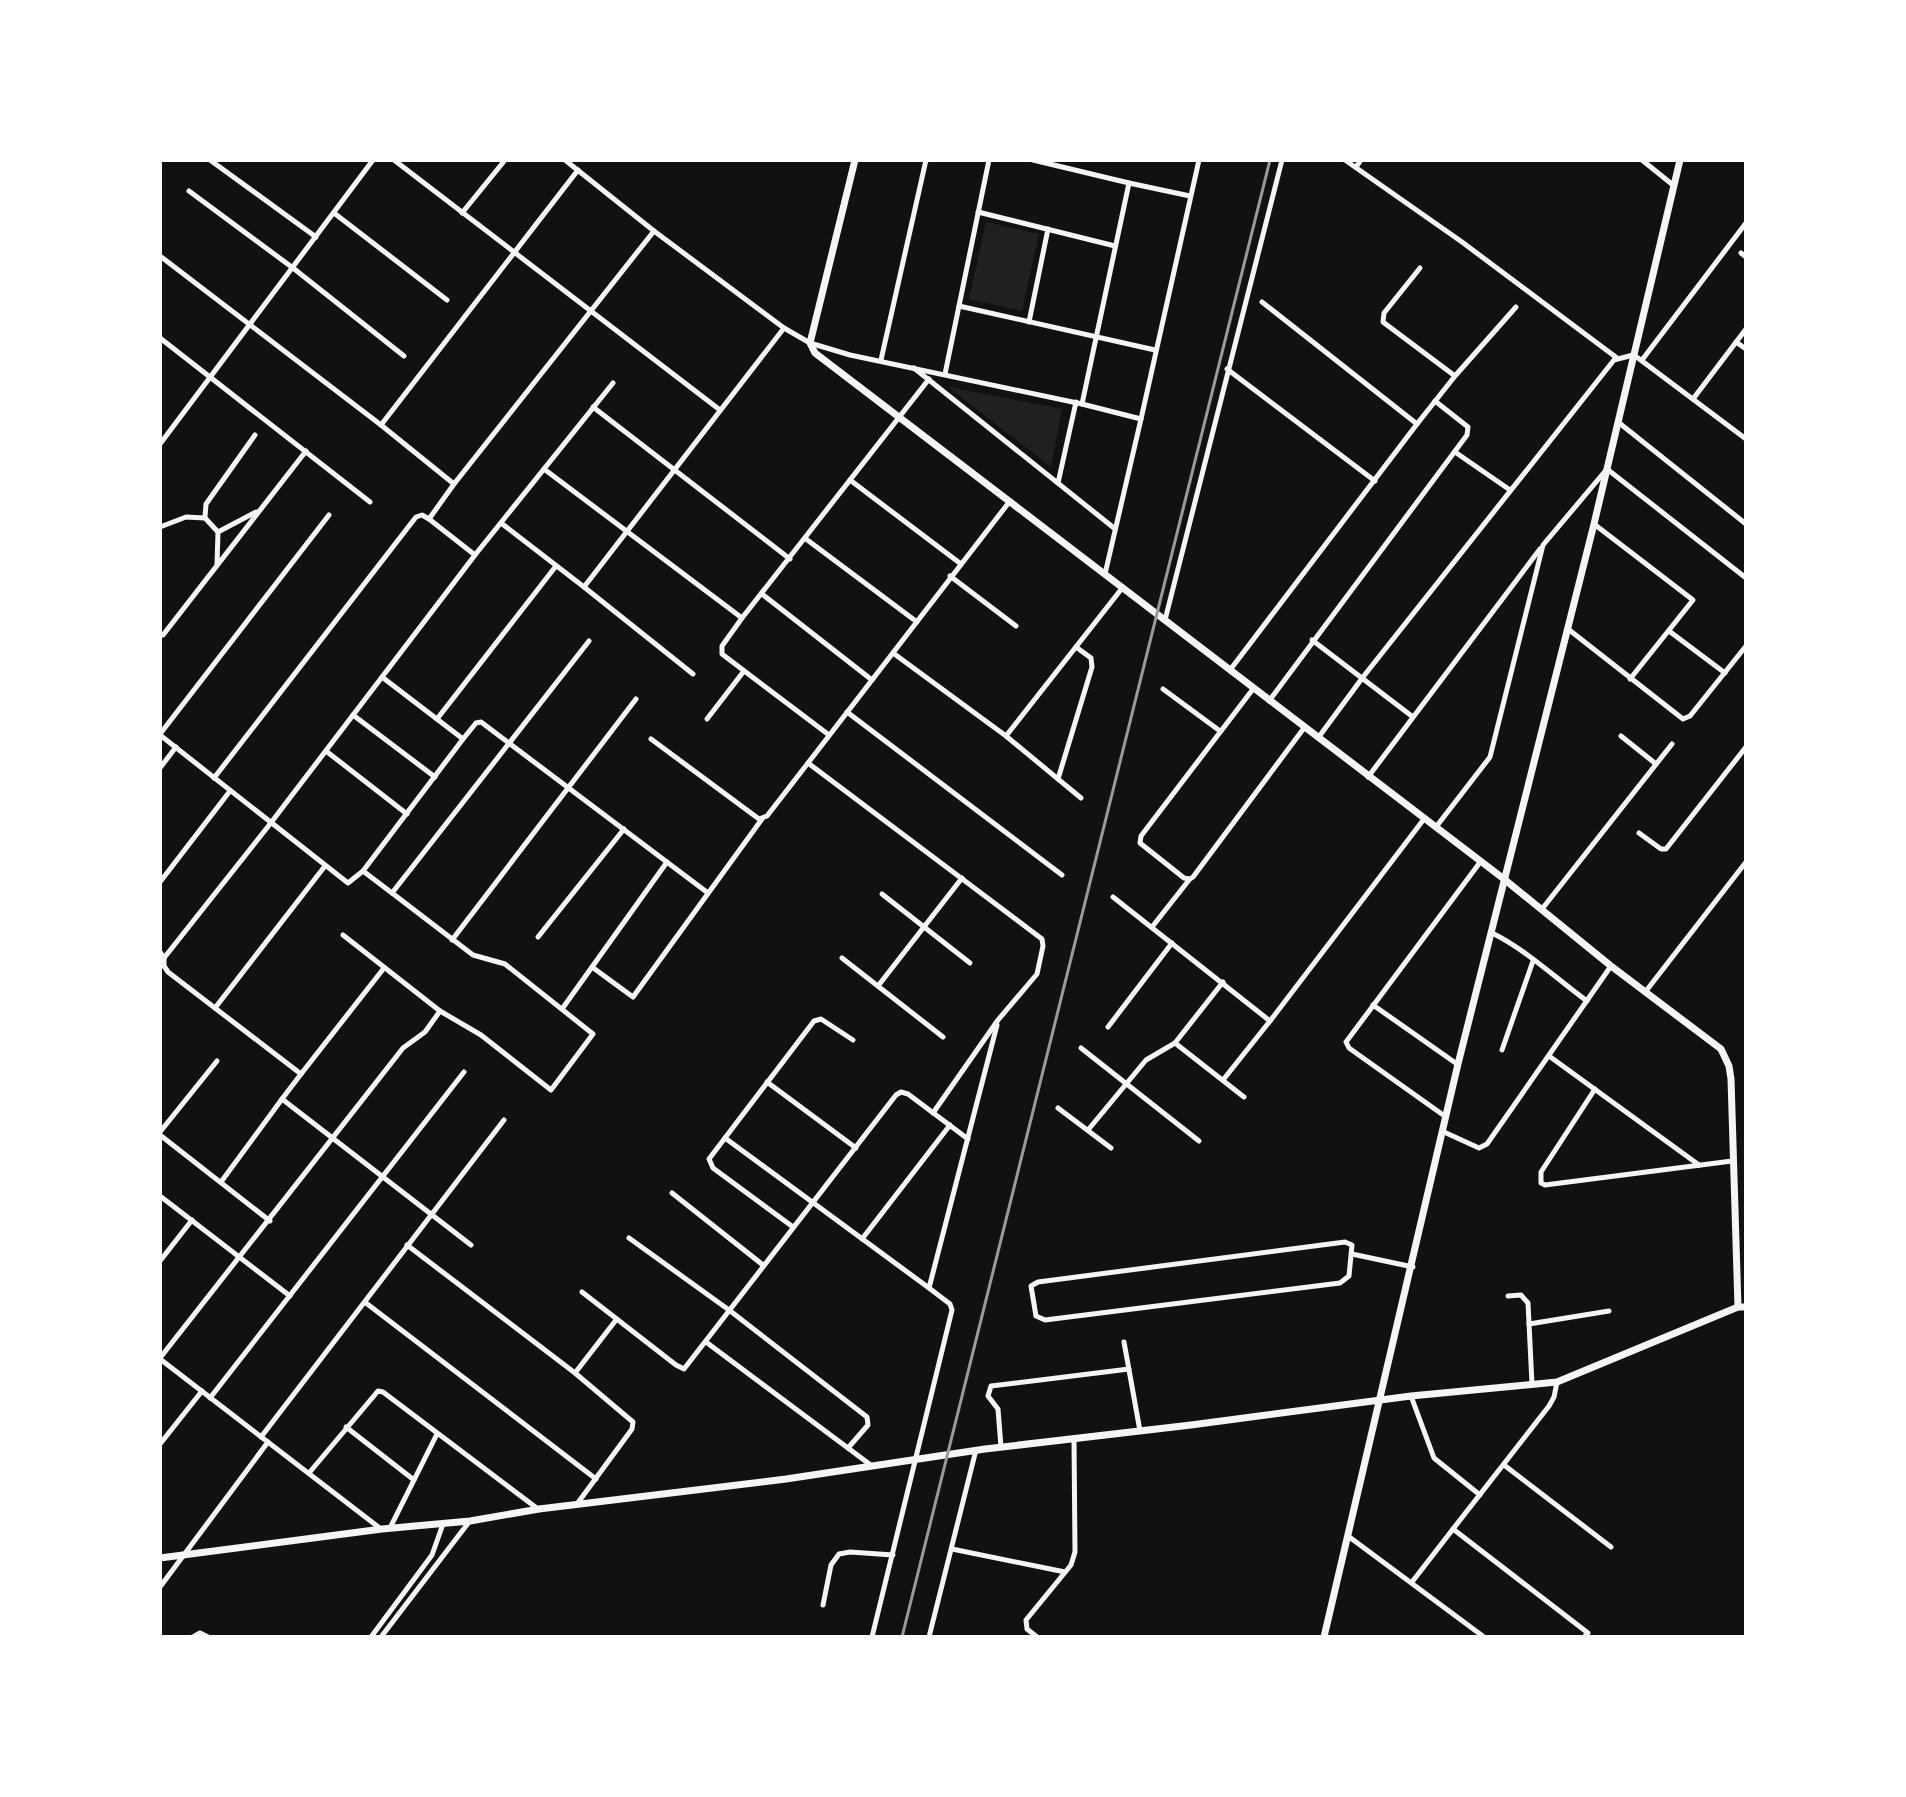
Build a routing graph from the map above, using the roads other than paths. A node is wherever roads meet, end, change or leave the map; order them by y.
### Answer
1 (210, 160) edge
2 (394, 160) edge
3 (505, 160) edge
4 (565, 160) edge
5 (855, 160) edge
6 (926, 160) edge
7 (989, 160) edge
8 (1033, 160) edge
9 (1199, 160) edge
10 (1282, 160) edge
11 (1345, 160) edge
12 (1361, 160) edge
13 (1642, 160) edge
14 (1680, 160) edge
15 (371, 161) edge
16 (1356, 167) junction
17 (578, 170) junction
18 (1129, 183) junction
19 (1673, 185) junction
20 (189, 191) dead end
21 (1190, 196) junction
22 (978, 212) junction
23 (334, 213) junction
24 (462, 213) junction
25 (1746, 223) edge
26 (1048, 229) junction
27 (654, 231) junction
28 (316, 237) junction
29 (1115, 246) junction
30 (514, 252) junction
31 (160, 256) edge
32 (293, 268) junction
33 (1420, 268) dead end
34 (447, 300) dead end
35 (1262, 302) dead end
36 (959, 306) junction
37 (1516, 307) dead end
38 (590, 312) junction
39 (1029, 322) junction
40 (250, 325) junction
41 (784, 328) junction
42 (1746, 329) edge
43 (160, 338) edge
44 (1095, 338) junction
45 (1736, 342) junction
46 (810, 343) junction
47 (1746, 349) edge
48 (1155, 350) junction
49 (1633, 355) junction
50 (404, 356) dead end
51 (1617, 358) junction
52 (881, 360) junction
53 (1642, 360) junction
54 (913, 367) junction
55 (1227, 369) junction
56 (945, 374) junction
57 (1455, 376) junction
58 (210, 378) junction
59 (929, 379) junction
60 (613, 383) dead end
61 (1693, 399) junction
62 (1435, 401) junction
63 (1079, 403) junction
64 (593, 407) junction
65 (721, 410) junction
66 (900, 418) junction
67 (1141, 419) junction
68 (1618, 422) junction
69 (1417, 424) junction
70 (381, 425) junction
71 (255, 435) dead end
72 (1746, 439) edge
73 (160, 444) edge
74 (306, 451) junction
75 (1455, 452) junction
76 (544, 469) junction
77 (1607, 469) junction
78 (674, 470) junction
79 (850, 480) junction
80 (1375, 481) junction
81 (1058, 483) junction
82 (454, 484) junction
83 (1510, 490) junction
84 (1010, 501) junction
85 (370, 502) dead end
86 (260, 510) junction
87 (329, 515) dead end
88 (205, 518) junction
89 (429, 519) junction
90 (501, 523) junction
91 (1594, 524) junction
92 (1746, 524) edge
93 (160, 527) edge
94 (1114, 528) junction
95 (218, 532) junction
96 (626, 532) junction
97 (806, 539) junction
98 (1543, 545) junction
99 (475, 555) junction
100 (790, 559) junction
101 (961, 564) junction
102 (217, 565) junction
103 (556, 566) junction
104 (1105, 574) junction
105 (950, 576) junction
106 (1746, 578) edge
107 (584, 587) junction
108 (1123, 587) junction
109 (762, 594) junction
110 (742, 618) junction
111 (1165, 620) junction
112 (917, 622) junction
113 (1016, 626) dead end
114 (1567, 628) junction
115 (1669, 631) junction
116 (163, 635) dead end
117 (1312, 640) junction
118 (589, 641) dead end
119 (1746, 646) edge
120 (1076, 647) junction
121 (893, 653) junction
122 (744, 671) junction
123 (1229, 671) junction
124 (1725, 673) junction
125 (693, 674) dead end
126 (382, 677) junction
127 (1363, 677) junction
128 (1630, 679) junction
129 (872, 680) junction
130 (1163, 689) dead end
131 (1253, 689) junction
132 (636, 699) dead end
133 (1269, 701) junction
134 (847, 712) junction
135 (353, 715) junction
136 (1413, 717) junction
137 (437, 719) junction
138 (707, 719) dead end
139 (1304, 728) junction
140 (1221, 732) junction
141 (160, 735) edge
142 (829, 735) junction
143 (1006, 736) junction
144 (1621, 736) dead end
145 (1318, 738) junction
146 (463, 739) junction
147 (651, 739) dead end
148 (509, 741) junction
149 (1672, 744) dead end
150 (176, 747) junction
151 (1746, 747) edge
152 (326, 750) junction
153 (808, 763) junction
154 (1656, 764) junction
155 (160, 768) edge
156 (435, 777) junction
157 (1368, 777) junction
158 (214, 778) junction
159 (1058, 779) junction
160 (568, 788) junction
161 (230, 791) junction
162 (1081, 798) dead end
163 (407, 814) junction
164 (762, 819) junction
165 (1424, 819) junction
166 (270, 824) junction
167 (1436, 828) junction
168 (624, 829) junction
169 (1639, 833) dead end
170 (1481, 861) junction
171 (667, 862) junction
172 (1746, 862) edge
173 (325, 866) junction
174 (363, 871) junction
175 (1062, 875) dead end
176 (962, 878) junction
177 (1190, 879) junction
178 (1504, 879) junction
179 (160, 882) edge
180 (392, 893) junction
181 (708, 893) junction
182 (882, 894) dead end
183 (1113, 897) dead end
184 (1541, 910) junction
185 (924, 926) junction
186 (1152, 927) junction
187 (1491, 932) junction
188 (343, 935) dead end
189 (538, 937) dead end
190 (452, 940) junction
191 (1172, 943) junction
192 (162, 955) edge
193 (842, 958) dead end
194 (1533, 961) junction
195 (970, 963) dead end
196 (1611, 966) junction
197 (592, 967) junction
198 (384, 968) junction
199 (1223, 982) junction
200 (878, 986) junction
201 (1646, 991) junction
202 (1587, 1001) junction
203 (1373, 1005) junction
204 (215, 1008) junction
205 (562, 1009) junction
206 (440, 1011) junction
207 (998, 1020) junction
208 (1270, 1021) junction
209 (1108, 1027) dead end
210 (943, 1037) dead end
211 (853, 1040) dead end
212 (1175, 1043) junction
213 (1081, 1048) dead end
214 (1502, 1050) dead end
215 (1549, 1056) junction
216 (217, 1061) dead end
217 (1458, 1064) junction
218 (464, 1072) dead end
219 (301, 1074) junction
220 (1223, 1080) junction
221 (767, 1082) junction
222 (1125, 1083) junction
223 (1595, 1089) junction
224 (1244, 1097) dead end
225 (282, 1099) junction
226 (1058, 1108) dead end
227 (933, 1113) junction
228 (1447, 1117) junction
229 (504, 1120) dead end
230 (950, 1125) junction
231 (1088, 1130) junction
232 (1444, 1132) junction
233 (160, 1134) edge
234 (725, 1138) junction
235 (334, 1139) junction
236 (968, 1139) junction
237 (1199, 1141) dead end
238 (856, 1148) junction
239 (1111, 1148) dead end
240 (1732, 1161) junction
241 (1699, 1165) junction
242 (381, 1175) junction
243 (221, 1182) junction
244 (672, 1193) dead end
245 (160, 1196) edge
246 (812, 1202) junction
247 (431, 1213) junction
248 (192, 1220) junction
249 (270, 1221) junction
250 (793, 1227) junction
251 (629, 1238) dead end
252 (862, 1239) junction
253 (407, 1245) junction
254 (471, 1245) dead end
255 (1352, 1254) junction
256 (240, 1257) junction
257 (160, 1261) edge
258 (763, 1265) junction
259 (1413, 1267) junction
260 (929, 1288) junction
261 (582, 1292) dead end
262 (290, 1296) junction
263 (1508, 1296) dead end
264 (366, 1303) junction
265 (1742, 1307) edge
266 (729, 1310) junction
267 (1609, 1311) dead end
268 (616, 1320) junction
269 (1529, 1324) junction
270 (706, 1342) junction
271 (1124, 1342) dead end
272 (160, 1358) edge
273 (1129, 1369) junction
274 (575, 1373) junction
275 (1557, 1382) junction
276 (1532, 1384) junction
277 (202, 1391) junction
278 (1411, 1396) junction
279 (210, 1398) junction
280 (1378, 1400) junction
281 (346, 1427) junction
282 (1140, 1431) junction
283 (437, 1434) junction
284 (261, 1437) junction
285 (1074, 1439) junction
286 (268, 1442) junction
287 (160, 1444) edge
288 (1001, 1447) junction
289 (848, 1448) junction
290 (976, 1450) junction
291 (916, 1460) junction
292 (1504, 1465) junction
293 (872, 1466) junction
294 (309, 1473) junction
295 (596, 1479) junction
296 (414, 1480) junction
297 (1480, 1495) junction
298 (577, 1504) junction
299 (539, 1509) junction
300 (470, 1521) junction
301 (443, 1524) junction
302 (386, 1529) junction
303 (1453, 1529) junction
304 (1348, 1536) junction
305 (1611, 1547) dead end
306 (952, 1549) junction
307 (184, 1555) junction
308 (893, 1555) junction
309 (160, 1558) edge
310 (1065, 1572) junction
311 (1412, 1582) junction
312 (160, 1587) edge
313 (823, 1605) dead end
314 (1588, 1636) edge
315 (193, 1637) edge
316 (208, 1637) edge
317 (371, 1637) edge
318 (381, 1637) edge
319 (872, 1637) edge
320 (929, 1637) edge
321 (1037, 1637) edge
322 (1324, 1637) edge
323 (1484, 1637) edge

1 - 28 street
2 - 24 street
3 - 24 street
4 - 17 street
5 - 46 street
6 - 52 street
7 - 22 street
8 - 18 street
9 - 21 street
10 - 55 street
11 - 16 street
12 - 16 street
13 - 19 street
14 - 19 street
15 - 23 street
16 - 51 street
17 - 27 street
17 - 30 street
18 - 21 street
18 - 29 street
19 - 49 street
20 - 32 street
21 - 48 street
22 - 26 street
22 - 36 street
23 - 28 street
23 - 34 street
24 - 30 street
25 - 53 street
26 - 29 street
26 - 39 street
27 - 38 street
27 - 41 street
28 - 32 street
29 - 44 street
30 - 38 street
30 - 70 street
31 - 40 street
32 - 40 street
32 - 50 street
33 - 57 street
35 - 69 street
36 - 39 street
36 - 56 street
37 - 57 street
38 - 65 street
38 - 82 street
39 - 44 street
40 - 58 street
40 - 70 street
41 - 46 street
41 - 65 street
42 - 45 street
43 - 58 street
44 - 48 street
44 - 63 street
45 - 47 street
45 - 61 street
46 - 52 street
46 - 66 street
48 - 67 street
49 - 51 street
49 - 53 street
49 - 68 street
51 - 83 street
52 - 54 street
53 - 61 street
54 - 56 street
54 - 59 street
55 - 80 street
55 - 111 street
56 - 63 street
57 - 62 street
58 - 73 street
58 - 74 street
59 - 66 street
59 - 81 street
60 - 64 street
61 - 72 street
62 - 69 street
62 - 75 street
63 - 67 street
63 - 81 street
64 - 76 street
64 - 78 street
65 - 78 street
66 - 79 street
66 - 84 street
67 - 94 street
68 - 77 street
68 - 92 street
69 - 80 street
70 - 82 street
71 - 88 street
74 - 85 street
74 - 86 street
75 - 83 street
75 - 117 street
76 - 90 street
76 - 96 street
77 - 91 street
77 - 98 street
77 - 106 street
78 - 96 street
78 - 100 street
79 - 97 street
79 - 101 street
80 - 123 street
81 - 94 street
82 - 89 street
83 - 127 street
84 - 101 street
84 - 104 street
86 - 95 street
86 - 102 street
87 - 141 street
88 - 93 street
88 - 95 street
89 - 99 street
89 - 158 street
90 - 99 street
90 - 103 street
91 - 114 street
91 - 115 street
94 - 104 street
95 - 102 street
96 - 107 street
96 - 110 street
97 - 100 street
97 - 112 street
98 - 136 street
98 - 167 street
99 - 126 street
100 - 109 street
101 - 105 street
102 - 116 street
103 - 107 street
103 - 137 street
104 - 108 street
105 - 112 street
105 - 113 street
107 - 125 street
108 - 111 street
108 - 120 street
109 - 110 street
109 - 129 street
110 - 122 street
111 - 123 street
112 - 121 street
114 - 128 street
114 - 178 street
115 - 124 street
115 - 128 street
117 - 127 street
117 - 133 street
118 - 148 street
119 - 124 street
120 - 143 street
120 - 159 street
121 - 129 street
121 - 143 street
122 - 138 street
122 - 142 street
123 - 131 street
124 - 128 street
126 - 135 street
126 - 137 street
127 - 136 street
127 - 145 street
129 - 134 street
130 - 140 street
131 - 133 street
131 - 140 street
132 - 160 street
133 - 139 street
134 - 142 street
134 - 175 street
135 - 152 street
135 - 156 street
136 - 157 street
137 - 146 street
139 - 145 street
139 - 177 street
140 - 177 street
141 - 150 street
142 - 153 street
143 - 159 street
144 - 154 street
145 - 157 street
146 - 148 street
146 - 156 street
147 - 164 street
148 - 160 street
148 - 180 street
149 - 154 street
150 - 155 street
150 - 158 street
151 - 169 street
152 - 163 street
152 - 166 street
153 - 164 street
153 - 176 street
154 - 184 street
156 - 163 street
157 - 165 street
158 - 161 street
159 - 162 street
160 - 168 street
160 - 190 street
161 - 166 street
161 - 179 street
163 - 174 street
164 - 181 street
165 - 167 street
165 - 208 street
166 - 173 street
166 - 192 street
167 - 170 street
168 - 171 street
168 - 189 street
170 - 178 street
170 - 203 street
171 - 181 street
171 - 197 street
172 - 201 street
173 - 174 street
173 - 204 street
174 - 180 street
176 - 185 street
176 - 207 street
177 - 186 street
178 - 184 street
178 - 187 street
180 - 190 street
181 - 197 street
182 - 185 street
183 - 186 street
184 - 196 street
185 - 195 street
185 - 200 street
186 - 191 street
187 - 194 street
187 - 217 street
188 - 198 street
190 - 205 street
191 - 199 street
191 - 209 street
192 - 204 street
193 - 200 street
194 - 202 street
194 - 214 street
196 - 201 street
196 - 202 street
197 - 205 street
198 - 206 street
198 - 219 street
199 - 208 street
199 - 212 street
200 - 210 street
201 - 240 street
202 - 215 street
203 - 217 street
203 - 228 street
204 - 219 street
205 - 206 street
206 - 235 street
207 - 227 street
207 - 236 street
208 - 220 street
211 - 221 street
212 - 220 street
212 - 222 street
213 - 222 street
215 - 223 street
215 - 232 street
216 - 233 street
217 - 228 street
218 - 242 street
219 - 225 street
220 - 224 street
221 - 234 street
221 - 238 street
222 - 231 street
222 - 237 street
223 - 241 street
223 - 241 street
225 - 235 street
225 - 243 street
226 - 231 street
227 - 230 street
227 - 238 street
228 - 232 street
229 - 247 street
230 - 236 street
230 - 252 street
231 - 239 street
232 - 259 street
233 - 243 street
234 - 246 street
234 - 250 street
235 - 242 street
235 - 249 street
236 - 260 street
238 - 246 street
240 - 241 street
240 - 265 street
242 - 247 street
242 - 262 street
243 - 249 street
244 - 258 street
245 - 248 street
246 - 250 street
246 - 252 street
247 - 253 street
247 - 254 street
248 - 256 street
248 - 257 street
249 - 256 street
250 - 258 street
251 - 266 street
252 - 260 street
253 - 264 street
253 - 274 street
255 - 255 street
255 - 259 street
256 - 262 street
256 - 272 street
258 - 266 street
259 - 280 street
260 - 291 street
261 - 268 street
262 - 279 street
263 - 269 street
264 - 284 street
264 - 295 street
265 - 275 street
266 - 270 street
266 - 289 street
267 - 269 street
268 - 270 street
268 - 274 street
269 - 276 street
270 - 289 street
271 - 273 street
272 - 277 street
273 - 282 street
273 - 288 street
274 - 295 street
275 - 276 street
275 - 292 street
276 - 278 street
277 - 279 street
277 - 287 street
278 - 280 street
278 - 297 street
279 - 284 street
280 - 282 street
280 - 304 street
281 - 283 street
281 - 294 street
281 - 296 street
282 - 285 street
283 - 296 street
283 - 299 street
284 - 286 street
285 - 288 street
285 - 310 street
286 - 294 street
286 - 307 street
288 - 290 street
289 - 293 street
290 - 291 street
290 - 306 street
291 - 293 street
291 - 308 street
292 - 297 street
292 - 305 street
293 - 298 street
294 - 302 street
295 - 298 street
296 - 302 street
297 - 303 street
298 - 299 street
299 - 300 street
300 - 301 street
300 - 318 street
301 - 302 street
301 - 317 street
302 - 307 street
303 - 311 street
303 - 314 street
304 - 311 street
304 - 322 street
306 - 310 street
306 - 320 street
307 - 309 street
307 - 312 street
308 - 313 street
308 - 319 street
310 - 321 street
311 - 323 street
315 - 316 street

